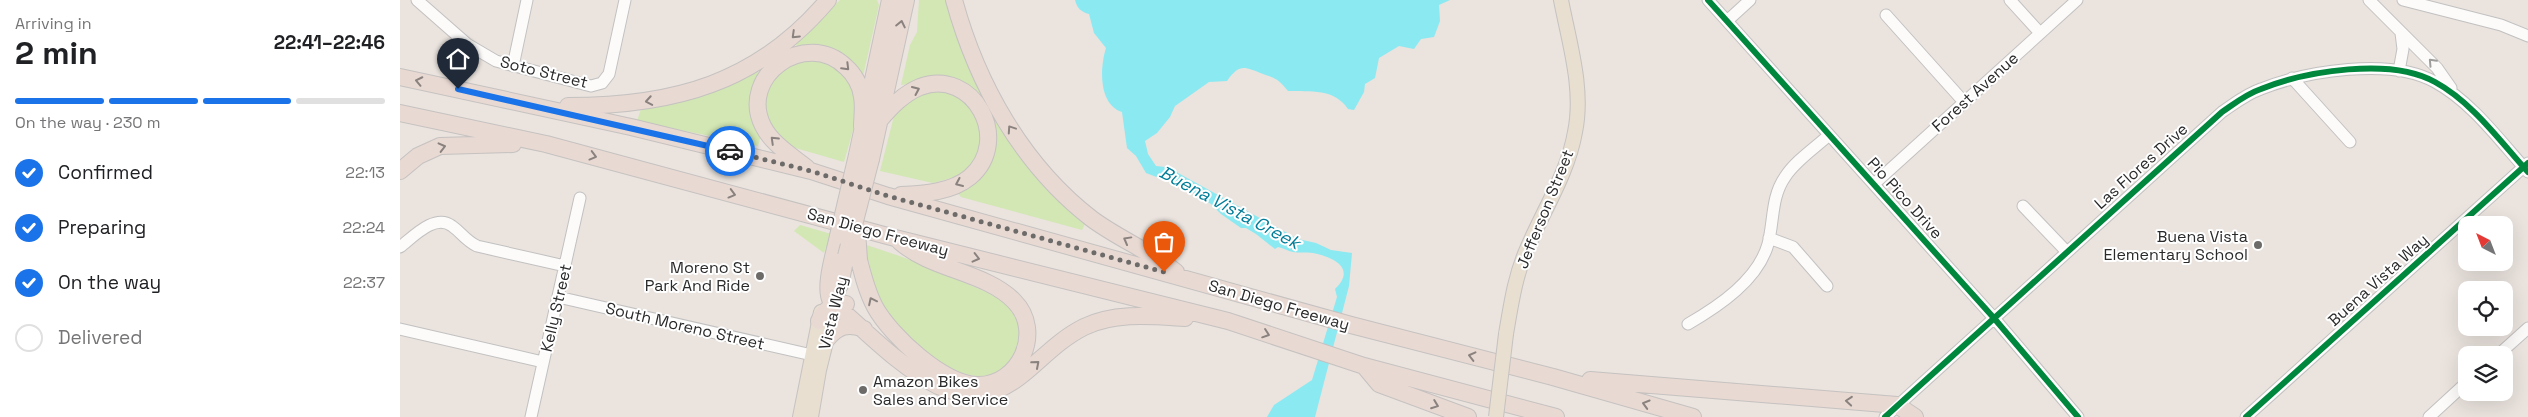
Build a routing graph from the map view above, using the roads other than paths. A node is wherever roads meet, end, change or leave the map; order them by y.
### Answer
1 (417, 0) edge
2 (528, 0) edge
3 (625, 0) edge
4 (828, 0) edge
5 (890, 0) edge
6 (906, 0) edge
7 (954, 0) edge
8 (1561, 0) edge
9 (1708, 0) edge
10 (1750, 0) edge
11 (2010, 0) edge
12 (2077, 0) edge
13 (2369, 0) edge
14 (2403, 0) edge
15 (1886, 15) dead end
16 (1727, 21) junction
17 (2040, 33) junction
18 (2401, 33) junction
19 (2528, 36) edge
20 (513, 66) junction
21 (2399, 71) junction
22 (400, 77) edge
23 (2292, 78) junction
24 (2456, 97) junction
25 (1964, 102) junction
26 (536, 106) junction
27 (400, 113) edge
28 (879, 121) junction
29 (862, 127) junction
30 (1830, 135) junction
31 (2350, 142) dead end
32 (546, 144) junction
33 (864, 157) junction
34 (2527, 167) edge
35 (400, 171) edge
36 (811, 171) junction
37 (1874, 184) junction
38 (888, 196) junction
39 (580, 198) dead end
40 (2023, 206) dead end
41 (895, 238) junction
42 (1769, 238) junction
43 (400, 247) edge
44 (2066, 251) junction
45 (847, 256) junction
46 (565, 266) junction
47 (1182, 277) junction
48 (834, 284) junction
49 (1827, 286) dead end
50 (558, 297) junction
51 (835, 304) junction
52 (1994, 317) junction
53 (819, 321) junction
54 (1228, 321) junction
55 (1688, 324) dead end
56 (2528, 328) edge
57 (400, 329) edge
58 (864, 329) junction
59 (827, 338) junction
60 (909, 346) junction
61 (2508, 346) edge
62 (812, 355) junction
63 (543, 362) junction
64 (1364, 366) junction
65 (1553, 377) junction
66 (2458, 390) edge
67 (1898, 405) junction
68 (806, 413) edge
69 (531, 417) edge
70 (1468, 417) edge
71 (1496, 417) edge
72 (1556, 417) edge
73 (1693, 417) edge
74 (1885, 417) edge
75 (1915, 417) edge
76 (2078, 417) edge
77 (2246, 417) edge
78 (2429, 417) edge

1 - 20 street, Soto Street
2 - 20 street
3 - 20 street, Soto Street
4 -> 26 highway
5 - 29 highway
28 -> 6 highway
47 -> 7 highway
8 - 71 main road, Jefferson Street, bridge
9 - 16 street, Pio Pico Drive
10 - 16 street
11 - 17 street
12 - 17 street, Forest Avenue
13 - 18 street
14 - 19 street
15 - 25 street
16 - 30 street, Pio Pico Drive
17 - 25 street, Forest Avenue
18 - 21 street
24 -> 18 street
21 - 23 street, Las Flores Drive
21 - 24 street, Las Flores Drive
26 -> 22 highway, San Diego Freeway
23 - 31 street
23 - 44 street, Las Flores Drive
24 - 34 street, Las Flores Drive
25 - 37 street, Forest Avenue
26 - 36 highway, San Diego Freeway
27 - 32 highway, San Diego Freeway
28 - 33 highway
28 -> 38 highway
29 - 33 highway
36 -> 29 highway
30 - 37 street, Pio Pico Drive
30 - 42 street
35 -> 32 highway
32 -> 41 highway, San Diego Freeway
33 - 45 highway, bridge
33 - 45 highway, Vista Way, bridge
34 - 77 street, Buena Vista Way
36 - 38 highway, San Diego Freeway
37 - 52 street, Pio Pico Drive
38 - 47 highway, San Diego Freeway
39 - 46 street, Kelly Street
40 - 44 street
41 -> 54 highway, San Diego Freeway
41 - 60 highway
42 - 49 street
42 - 55 street
43 - 46 street
44 - 52 street, Las Flores Drive
45 - 48 highway, Vista Way
60 -> 45 highway
46 - 50 street, Kelly Street
65 -> 47 highway, San Diego Freeway
48 - 51 highway
48 - 53 main road, Vista Way
50 - 62 street, South Moreno Street
50 - 63 street, Kelly Street
51 - 53 highway
51 - 58 highway
51 - 59 main road, Vista Way
51 - 60 highway
52 - 67 street, Las Flores Drive
52 - 76 street, Pio Pico Drive
53 - 62 main road, Vista Way
58 -> 54 highway
54 -> 64 highway, San Diego Freeway
56 - 61 street
57 - 63 street
58 - 59 highway
59 - 68 main road, Vista Way
62 - 68 main road, Vista Way
63 - 69 street, Kelly Street
64 -> 70 highway
64 - 72 highway, San Diego Freeway
67 -> 65 highway
73 -> 65 highway, San Diego Freeway
66 - 78 street
67 - 74 street, Las Flores Drive
67 - 75 highway

